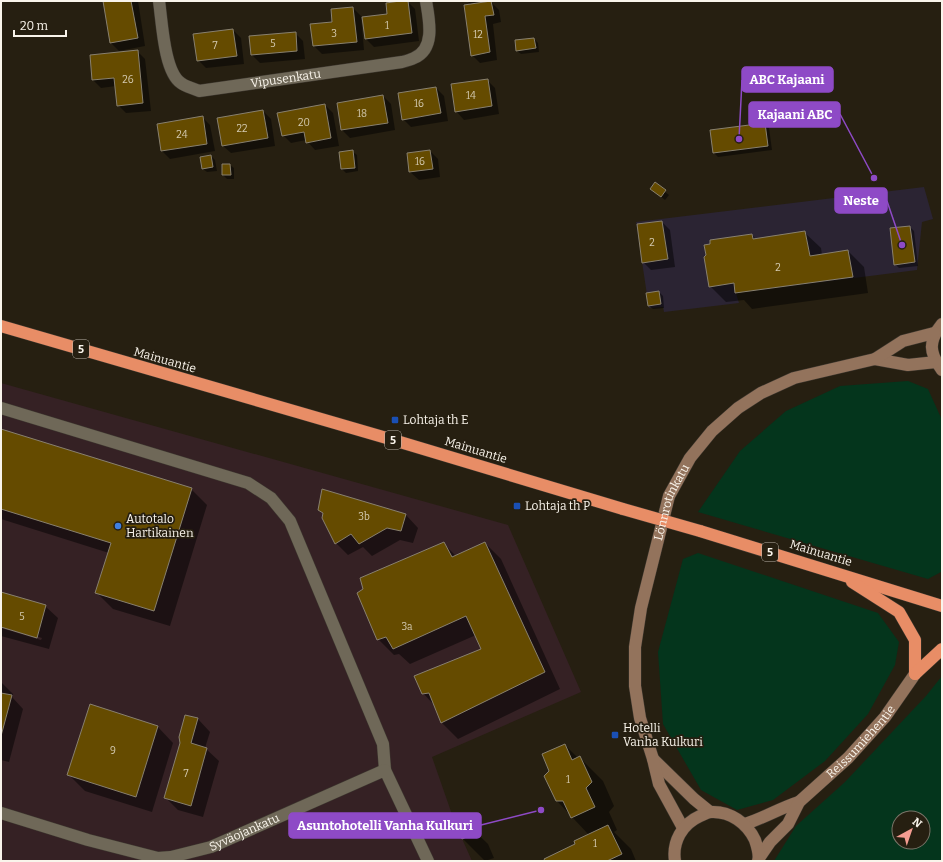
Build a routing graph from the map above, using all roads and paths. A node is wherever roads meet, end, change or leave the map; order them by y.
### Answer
1 (159, 1) edge
2 (426, 1) edge
3 (1, 326) edge
4 (938, 328) edge
5 (875, 359) junction
6 (939, 366) edge
7 (1, 408) edge
8 (840, 574) junction
9 (940, 603) edge
10 (942, 648) edge
11 (916, 674) junction
12 (653, 759) junction
13 (385, 770) junction
14 (799, 802) junction
15 (710, 812) junction
16 (1, 813) edge
17 (745, 824) junction
18 (682, 828) junction
19 (759, 860) edge
20 (428, 861) edge
21 (675, 861) edge

1 - 2 street, Vipusenkatu
3 - 8 highway, Mainuantie / 5, bridge
4 - 5 street, Lönnrotinkatu
4 - 6 street
5 - 6 street, Lönnrotinkatu
5 - 12 street, Lönnrotinkatu
7 - 13 street
8 - 9 highway, Mainuantie / 5
8 - 11 highway
10 - 11 highway
11 - 14 street, Reissumiehentie
12 - 15 street, Lönnrotinkatu
12 - 18 street, Lönnrotinkatu
13 - 16 street, Syväojankatu
13 - 20 street
14 - 17 street, Reissumiehentie
14 - 19 street, Reissumiehentie
15 - 17 street
15 - 18 street
17 - 19 street
18 - 21 street

